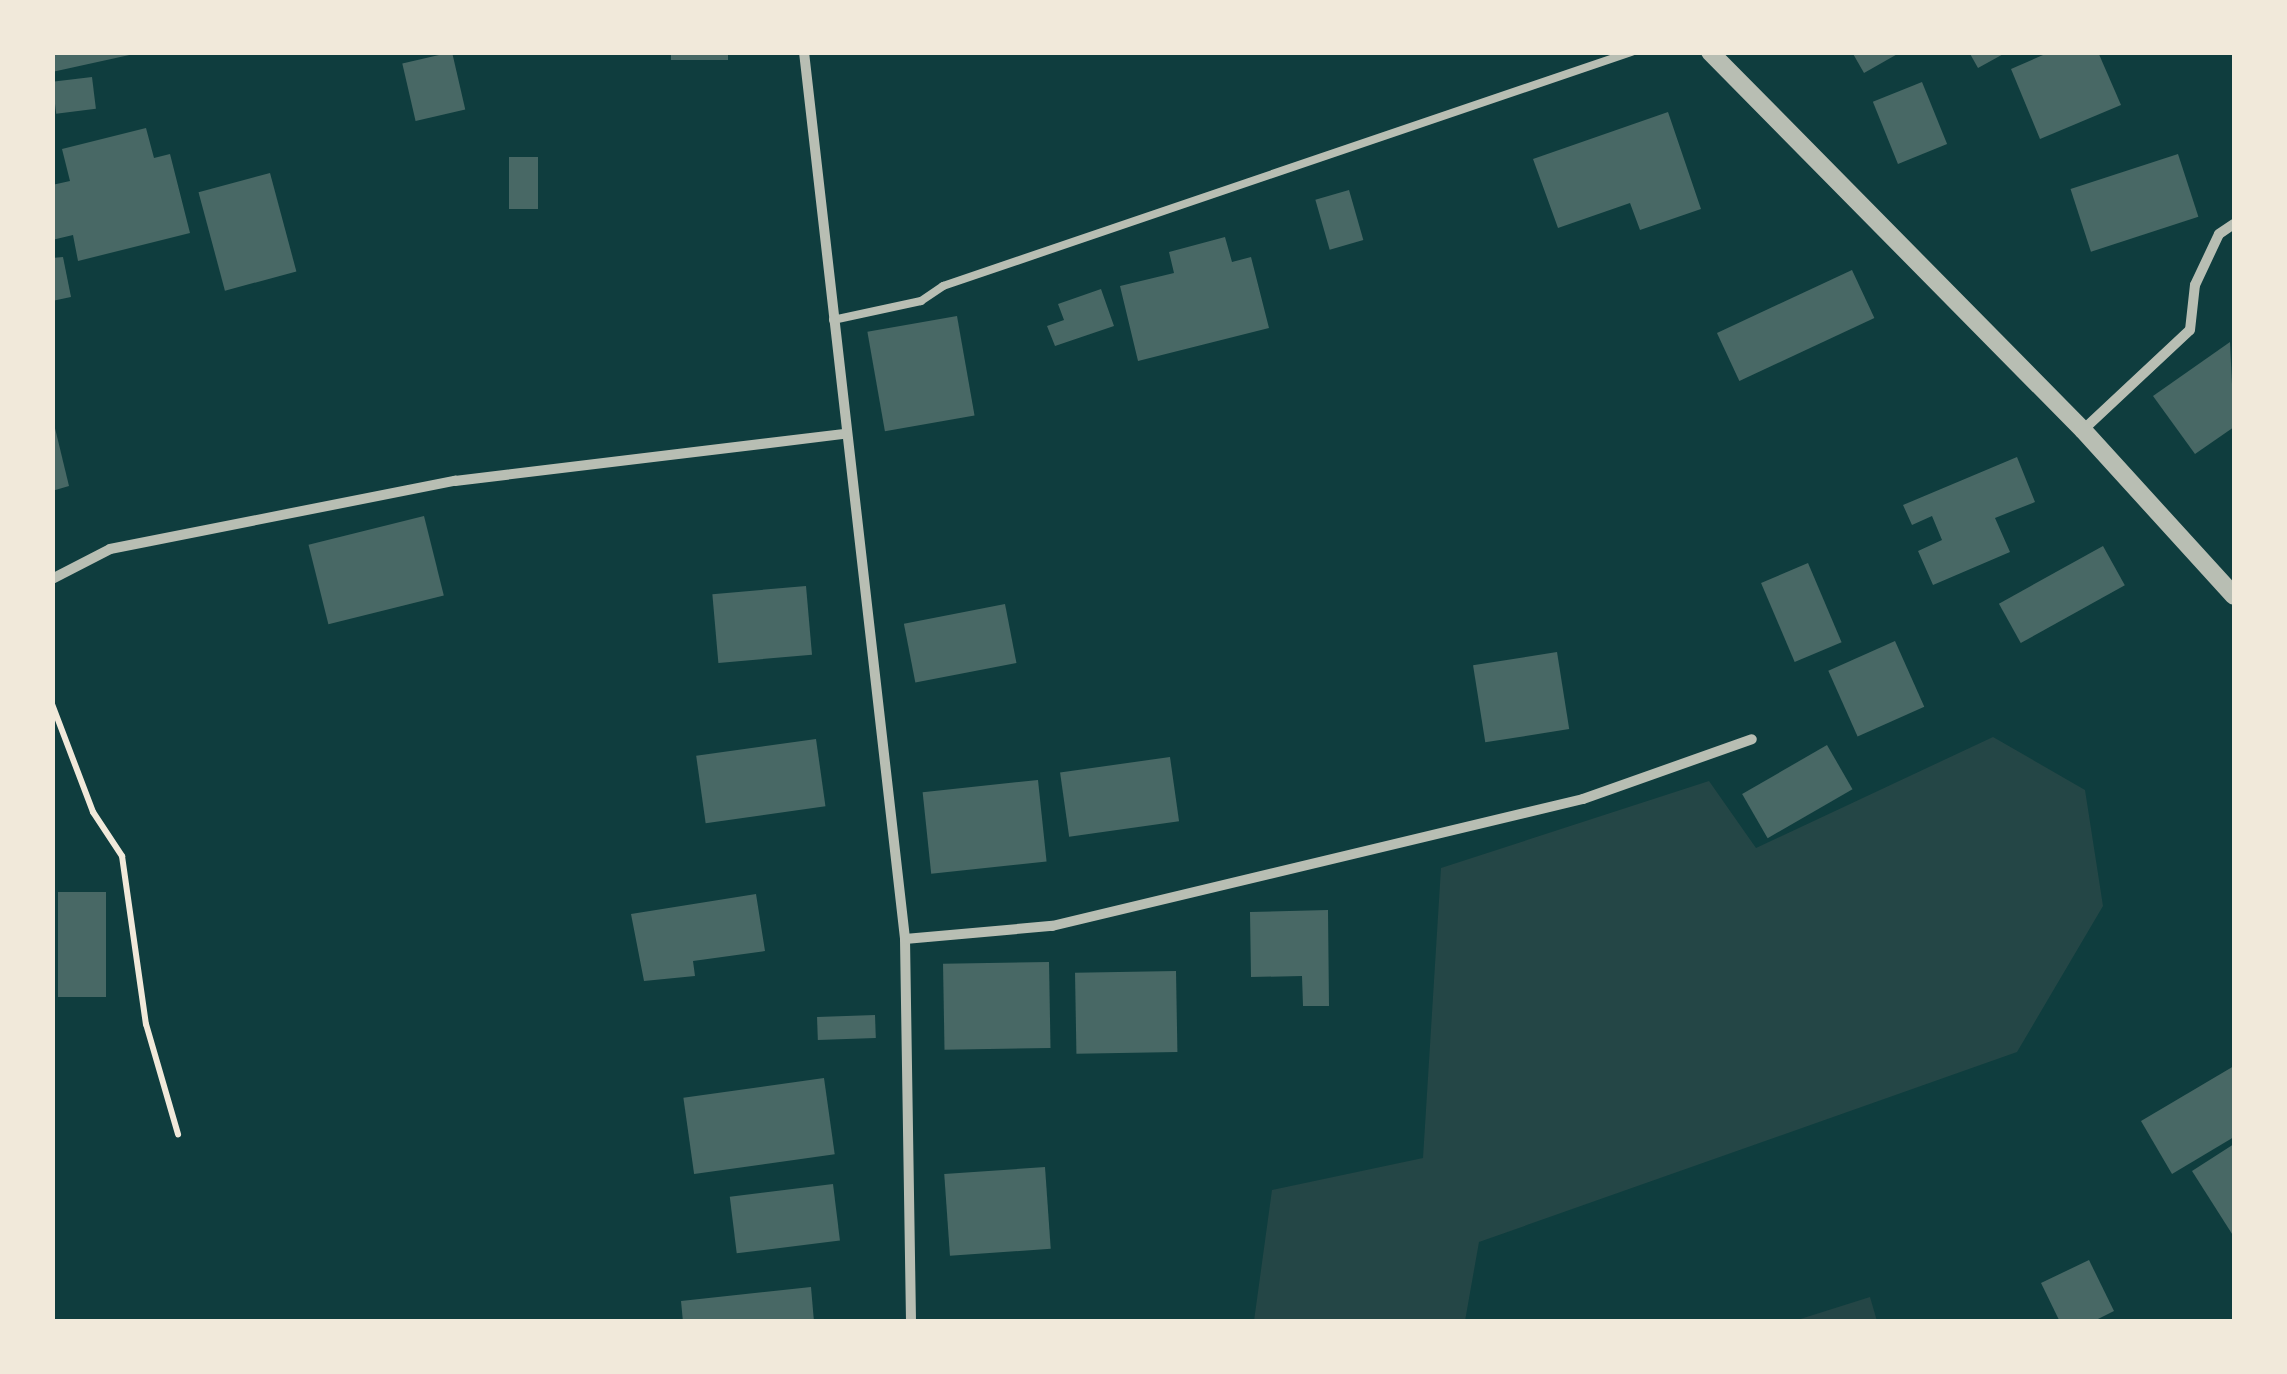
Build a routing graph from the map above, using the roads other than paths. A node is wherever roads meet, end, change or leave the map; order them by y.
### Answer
1 (804, 52) edge
2 (1631, 52) edge
3 (1710, 52) edge
4 (2234, 224) edge
5 (833, 320) junction
6 (2083, 430) junction
7 (844, 434) junction
8 (52, 579) edge
9 (2234, 596) edge
10 (1752, 740) dead end
11 (905, 939) junction
12 (911, 1322) edge

1 - 5 street
2 - 5 lane
3 - 6 street
4 - 6 street
5 - 7 street
6 - 9 street
7 - 8 street
7 - 11 street
10 - 11 street
11 - 12 street

